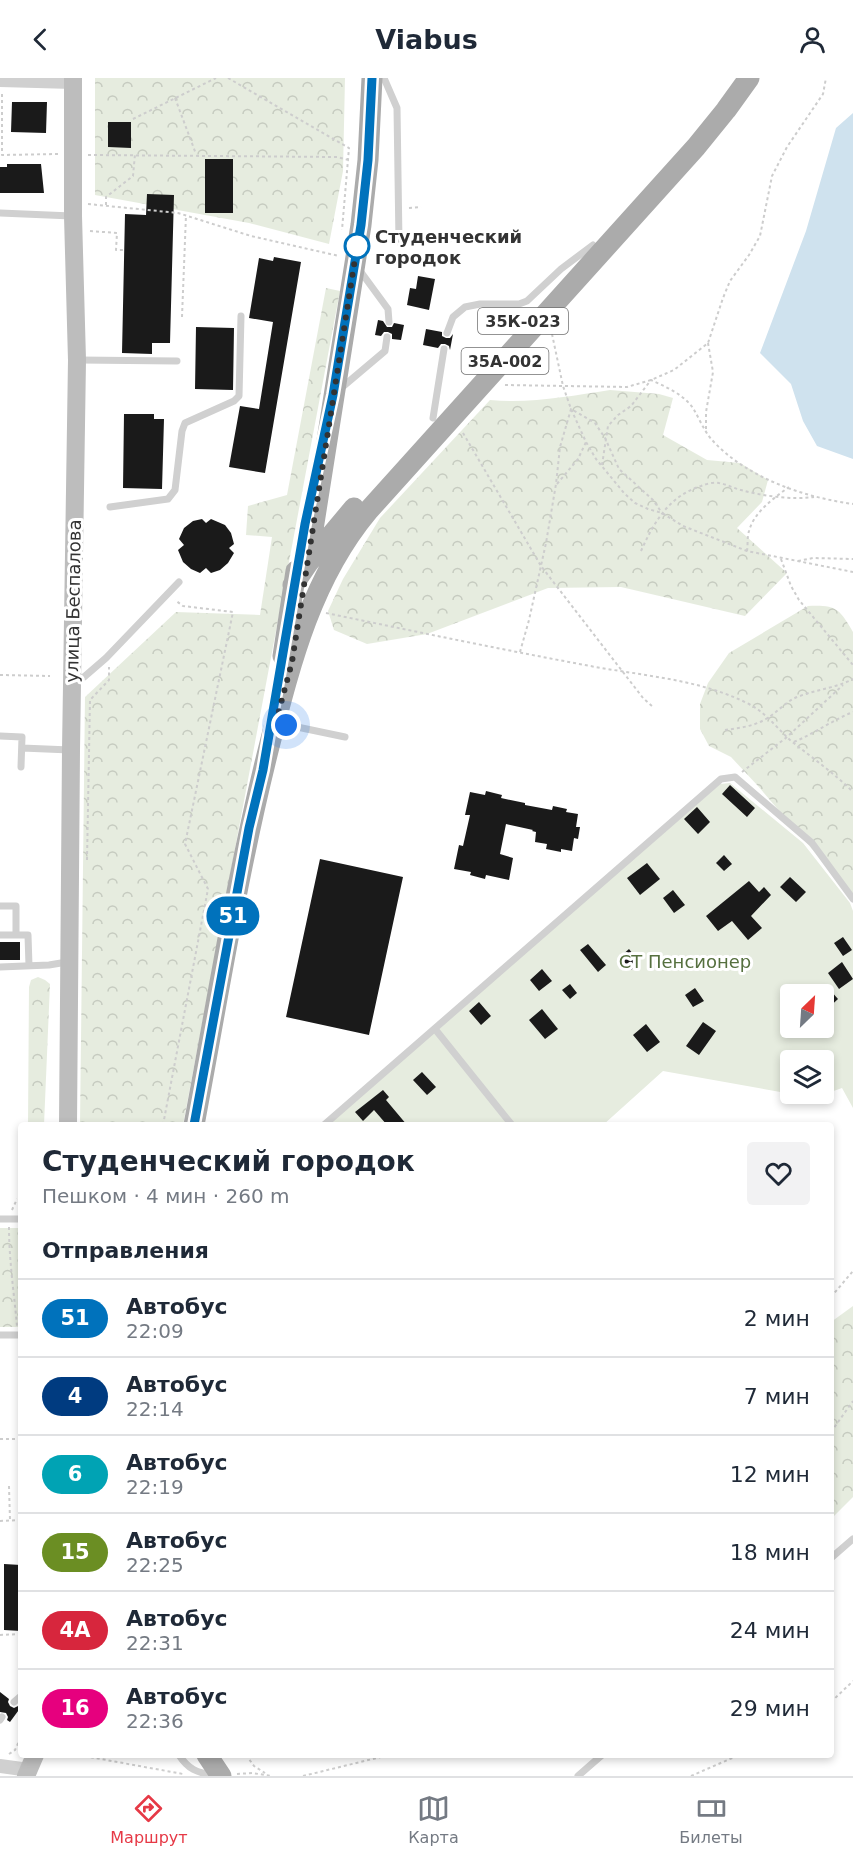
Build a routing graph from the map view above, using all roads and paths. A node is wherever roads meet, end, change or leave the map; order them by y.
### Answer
1 (216, 78) edge
2 (228, 78) edge
3 (372, 78) edge
4 (384, 78) edge
5 (737, 78) edge
6 (749, 78) edge
7 (826, 78) edge
8 (73, 80) edge
9 (1, 85) edge
10 (175, 98) junction
11 (133, 119) dead end
12 (60, 154) dead end
13 (135, 154) junction
14 (88, 155) dead end
15 (197, 155) junction
16 (349, 160) junction
17 (88, 195) dead end
18 (88, 204) junction
19 (106, 205) junction
20 (414, 207) dead end
21 (421, 207) dead end
22 (0, 213) edge
23 (186, 215) junction
24 (83, 217) junction
25 (341, 239) dead end
26 (448, 240) dead end
27 (593, 245) junction
28 (124, 250) dead end
29 (347, 256) junction
30 (241, 316) dead end
31 (182, 317) dead end
32 (389, 322) dead end
33 (447, 333) dead end
34 (552, 334) dead end
35 (387, 337) dead end
36 (708, 343) junction
37 (444, 350) dead end
38 (77, 360) junction
39 (177, 361) dead end
40 (487, 380) junction
41 (651, 380) junction
42 (563, 386) junction
43 (333, 395) junction
44 (571, 409) junction
45 (433, 418) junction
46 (706, 431) junction
47 (463, 433) dead end
48 (605, 438) junction
49 (586, 442) junction
50 (602, 466) junction
51 (556, 484) junction
52 (789, 487) junction
53 (777, 496) junction
54 (817, 496) junction
55 (853, 504) edge
56 (110, 507) dead end
57 (662, 513) junction
58 (641, 551) dead end
59 (747, 551) junction
60 (781, 559) junction
61 (853, 559) edge
62 (795, 562) junction
63 (308, 563) junction
64 (541, 566) junction
65 (853, 572) edge
66 (179, 582) dead end
67 (293, 585) junction
68 (167, 596) junction
69 (318, 611) dead end
70 (519, 653) junction
71 (109, 655) junction
72 (292, 662) junction
73 (853, 665) edge
74 (625, 673) junction
75 (0, 675) edge
76 (50, 676) dead end
77 (853, 679) edge
78 (73, 680) junction
79 (843, 685) junction
80 (653, 707) dead end
81 (853, 712) edge
82 (769, 717) junction
83 (276, 722) junction
84 (725, 730) dead end
85 (0, 736) edge
86 (345, 737) dead end
87 (787, 737) junction
88 (793, 742) junction
89 (22, 748) junction
90 (71, 750) junction
91 (21, 767) dead end
92 (263, 770) junction
93 (735, 777) junction
94 (853, 792) edge
95 (87, 869) dead end
96 (853, 899) edge
97 (0, 906) edge
98 (0, 935) edge
99 (16, 935) junction
100 (69, 961) junction
101 (29, 966) junction
102 (0, 967) edge
103 (435, 1029) junction
104 (68, 1122) edge
105 (164, 1122) edge
106 (195, 1122) edge
107 (327, 1122) edge
108 (510, 1122) edge
109 (0, 1219) edge
110 (8, 1219) junction
111 (18, 1219) edge
112 (853, 1270) edge
113 (834, 1293) edge
114 (18, 1324) edge
115 (0, 1335) edge
116 (18, 1335) edge
117 (853, 1401) edge
118 (834, 1428) edge
119 (0, 1439) edge
120 (18, 1439) edge
121 (9, 1486) dead end
122 (10, 1520) junction
123 (18, 1520) edge
124 (0, 1521) edge
125 (853, 1539) edge
126 (834, 1555) edge
127 (0, 1635) edge
128 (18, 1635) edge
129 (853, 1681) edge
130 (18, 1699) edge
131 (834, 1699) edge
132 (14, 1702) dead end
133 (18, 1744) edge
134 (0, 1754) edge
135 (96, 1758) edge
136 (181, 1758) edge
137 (210, 1758) edge
138 (248, 1758) edge
139 (377, 1758) edge
140 (599, 1758) edge
141 (732, 1758) edge
142 (0, 1766) edge
143 (30, 1767) edge
144 (703, 1770) junction
145 (184, 1774) dead end
146 (226, 1775) edge
147 (270, 1776) edge
148 (303, 1776) edge
149 (578, 1776) edge
150 (691, 1776) edge
151 (705, 1776) edge

1 - 10 path
2 - 16 path
3 - 29 main road
4 - 26 lane
5 - 27 main road, 35К-023
6 - 40 main road, 35А-002
7 - 36 path
8 - 9 street
8 - 24 main road, улица Беспалова
9 - 12 path
10 - 11 path
10 - 15 path
13 - 14 path
13 - 15 path
13 - 19 path
15 - 16 path
16 - 25 path
17 - 18 path
18 - 19 path
18 - 24 path
19 - 23 path
20 - 21 path
22 - 24 lane
23 - 29 path
23 - 31 path
24 - 28 path
24 - 38 main road, улица Беспалова
27 - 33 lane
27 - 45 main road, 35К-023
29 - 32 lane
29 - 43 main road
30 - 56 lane
34 - 42 path
35 - 43 lane
36 - 41 path
36 - 46 path
37 - 45 lane
38 - 39 lane
38 - 78 main road, улица Беспалова
40 - 42 path
40 - 72 main road, 35А-002
41 - 42 path
41 - 46 path
41 - 48 path
42 - 44 path
43 - 63 main road
43 - 67 main road
44 - 48 path
44 - 49 path
44 - 51 path
45 - 63 main road, 35К-023
46 - 52 path
47 - 64 path
48 - 50 path
48 - 57 path
49 - 50 path
49 - 51 path
50 - 57 path
51 - 64 path
52 - 53 path
52 - 54 path
53 - 54 path
53 - 57 path
53 - 59 path
54 - 55 path
57 - 58 path
57 - 59 path
59 - 60 path
60 - 62 path
60 - 73 path
61 - 62 path
62 - 65 path
63 - 67 main road, 35К-023
63 - 72 main road
64 - 70 path
64 - 74 path
66 - 68 lane
67 - 92 main road, 35А-002
68 - 71 lane
68 - 105 path
69 - 70 path
70 - 74 path
71 - 78 lane
71 - 95 path
72 - 83 main road, 35А-002
74 - 80 path
74 - 82 path
75 - 76 path
77 - 79 path
78 - 90 main road, улица Беспалова
79 - 82 path
79 - 87 path
81 - 88 path
82 - 84 path
82 - 87 path
83 - 86 lane
83 - 92 main road, 35А-002
85 - 89 lane
87 - 88 path
87 - 93 path
88 - 94 path
89 - 90 lane
89 - 91 lane
90 - 100 main road, улица Беспалова
92 - 106 main road, 35А-002
93 - 96 lane
93 - 103 lane
97 - 99 lane
98 - 99 lane
99 - 101 lane
100 - 101 lane
100 - 104 main road, улица Беспалова
101 - 102 lane
103 - 107 lane
103 - 108 lane
109 - 110 lane
110 - 111 lane
110 - 114 path
112 - 113 path
115 - 116 lane
117 - 118 path
119 - 120 path
121 - 122 path
122 - 123 path
122 - 124 path
125 - 126 lane
127 - 128 path
129 - 131 path
130 - 132 lane
133 - 134 path
135 - 145 path
136 - 146 lane
137 - 146 main road
138 - 147 path
139 - 148 path
140 - 149 lane
141 - 144 path
142 - 143 street
144 - 150 path
144 - 151 path
146 - 147 path

